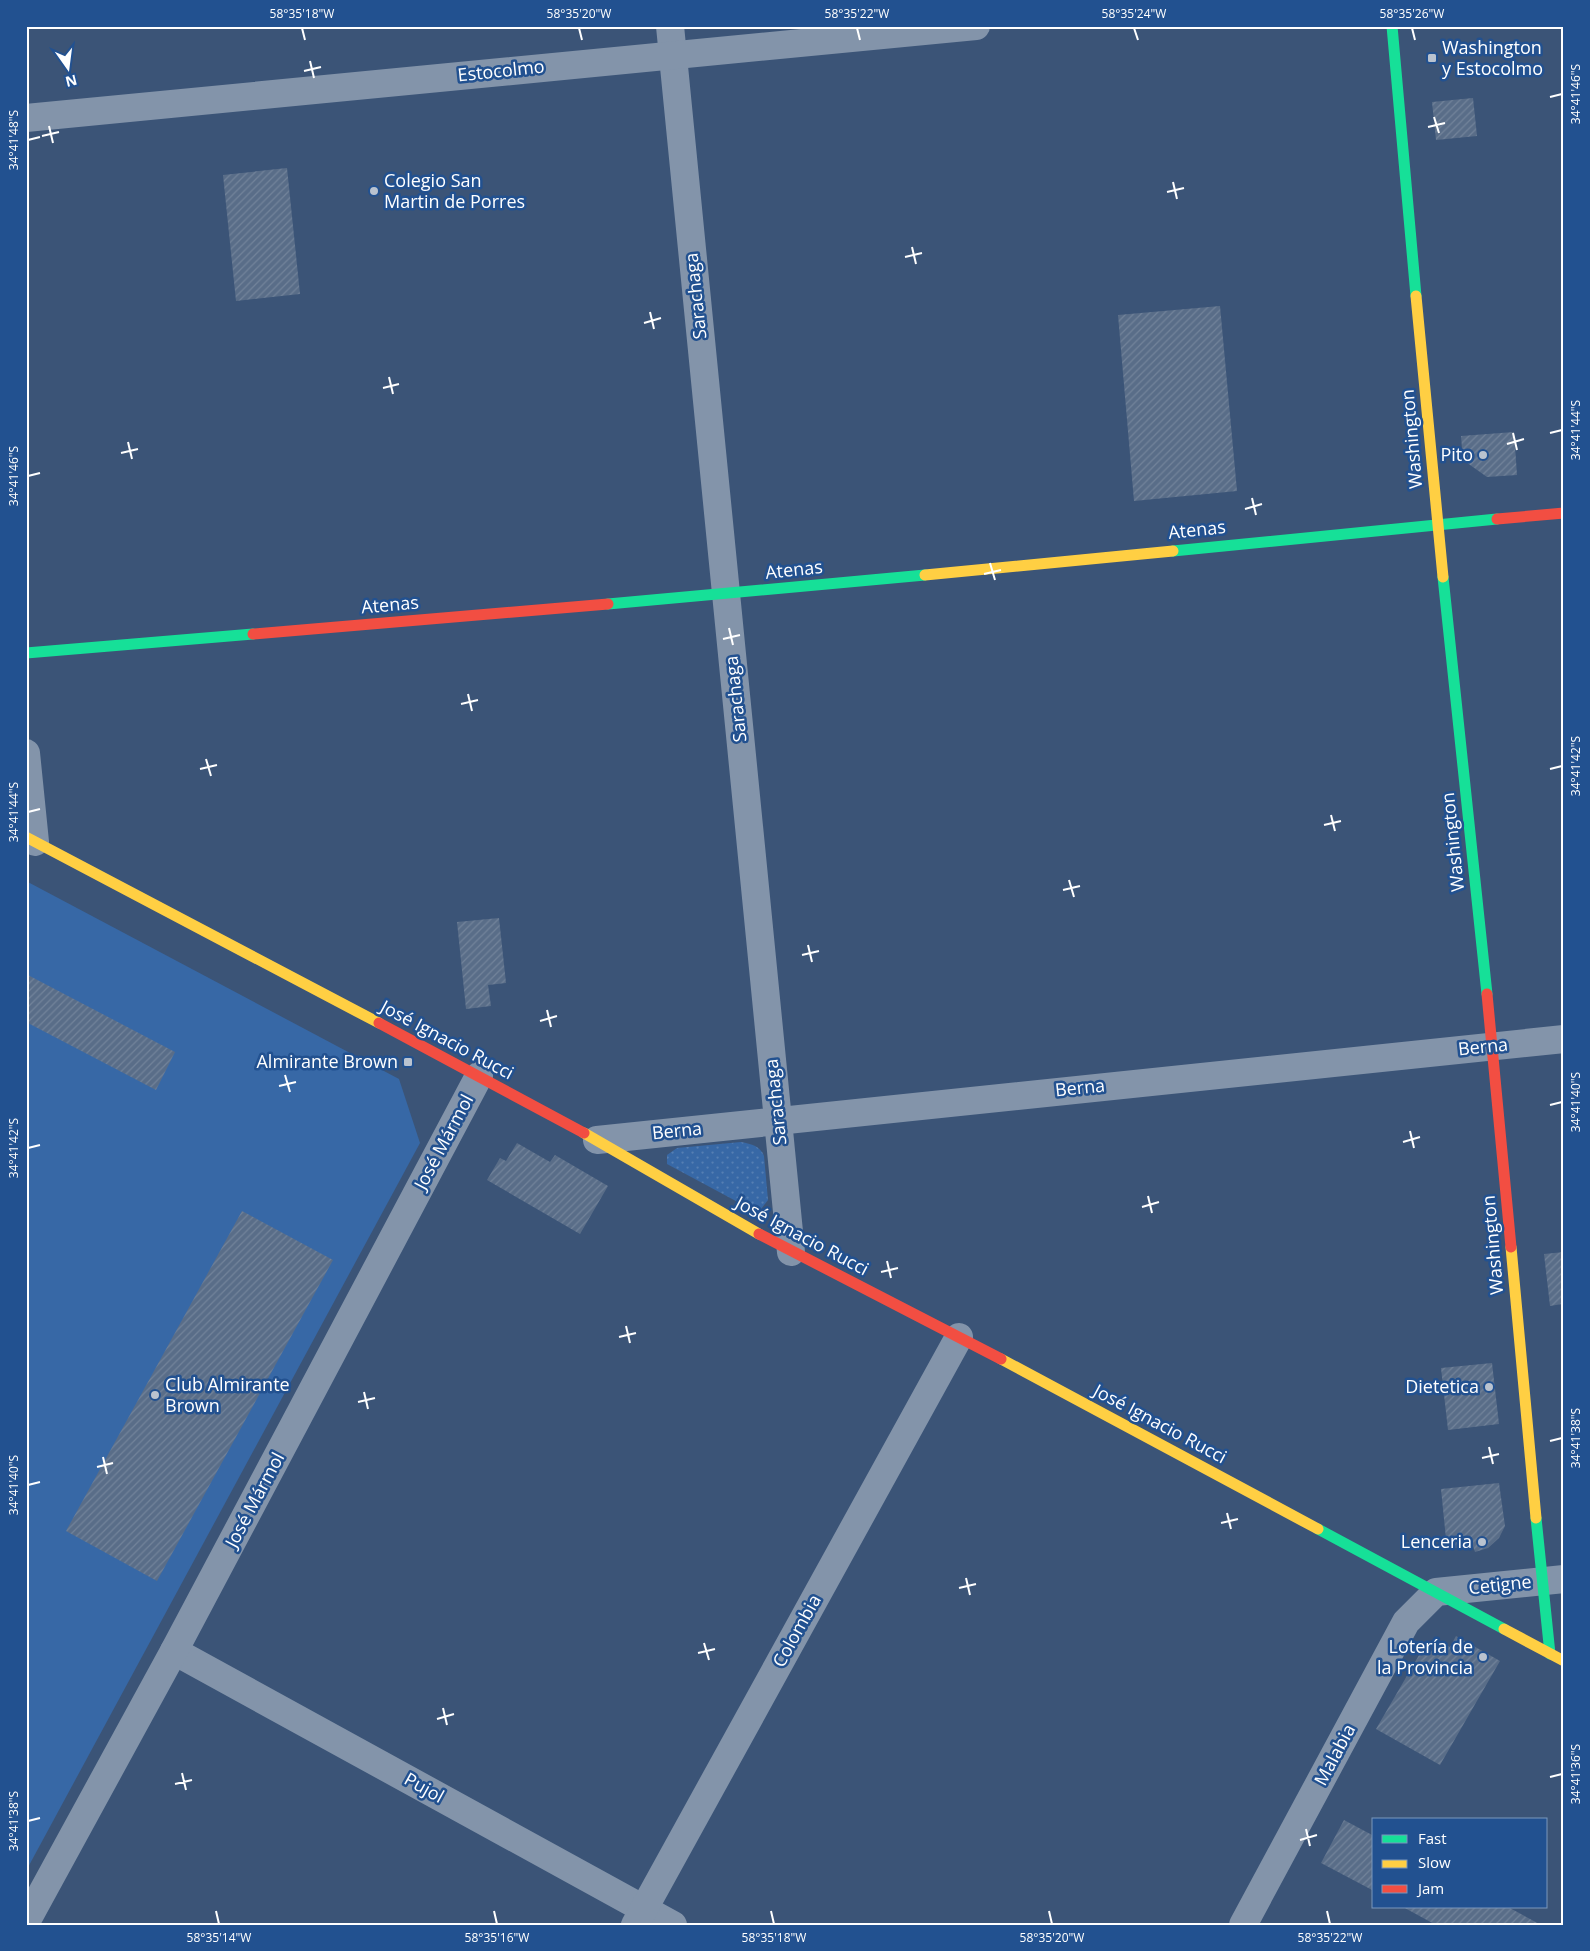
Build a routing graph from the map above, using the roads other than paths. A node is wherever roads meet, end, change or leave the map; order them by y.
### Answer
1 (670, 26) edge
2 (976, 26) edge
3 (1392, 26) edge
4 (673, 55) junction
5 (26, 118) edge
6 (1564, 513) edge
7 (1437, 524) junction
8 (725, 594) junction
9 (26, 653) edge
10 (26, 753) edge
11 (31, 839) edge
12 (1564, 1039) edge
13 (1492, 1046) junction
14 (479, 1076) junction
15 (778, 1120) junction
16 (597, 1140) junction
17 (791, 1252) junction
18 (959, 1337) junction
19 (1553, 1580) edge
20 (1436, 1592) junction
21 (174, 1652) junction
22 (1550, 1654) junction
23 (1564, 1661) edge
24 (640, 1917) edge
25 (26, 1922) edge
26 (673, 1925) edge
27 (1244, 1925) edge

1 - 4 street, Sarachaga
2 - 4 street, Estocolmo
3 - 7 street, Washington
4 - 5 street, Estocolmo
4 - 8 street, Sarachaga
6 - 7 street, Atenas
7 - 8 street, Atenas
7 - 13 street, Washington
8 - 9 street, Atenas
8 - 15 street, Sarachaga
10 - 11 street
11 - 14 street, José Ignacio Rucci
12 - 13 street, Berna
13 - 15 street, Berna
13 - 19 street, Washington
14 - 16 street, José Ignacio Rucci
14 - 21 street, José Mármol
15 - 16 street, Berna
15 - 17 street, Sarachaga
16 - 17 street, José Ignacio Rucci
17 - 18 street, José Ignacio Rucci
18 - 20 street, José Ignacio Rucci
18 - 24 street, Colombia
19 - 20 street, Cetigne
19 - 22 street, Washington
20 - 22 street, José Ignacio Rucci
20 - 27 street, Malabia
21 - 24 street, Pujol
21 - 25 street, José Mármol
22 - 23 street, José Ignacio Rucci
24 - 26 street, Pujol

